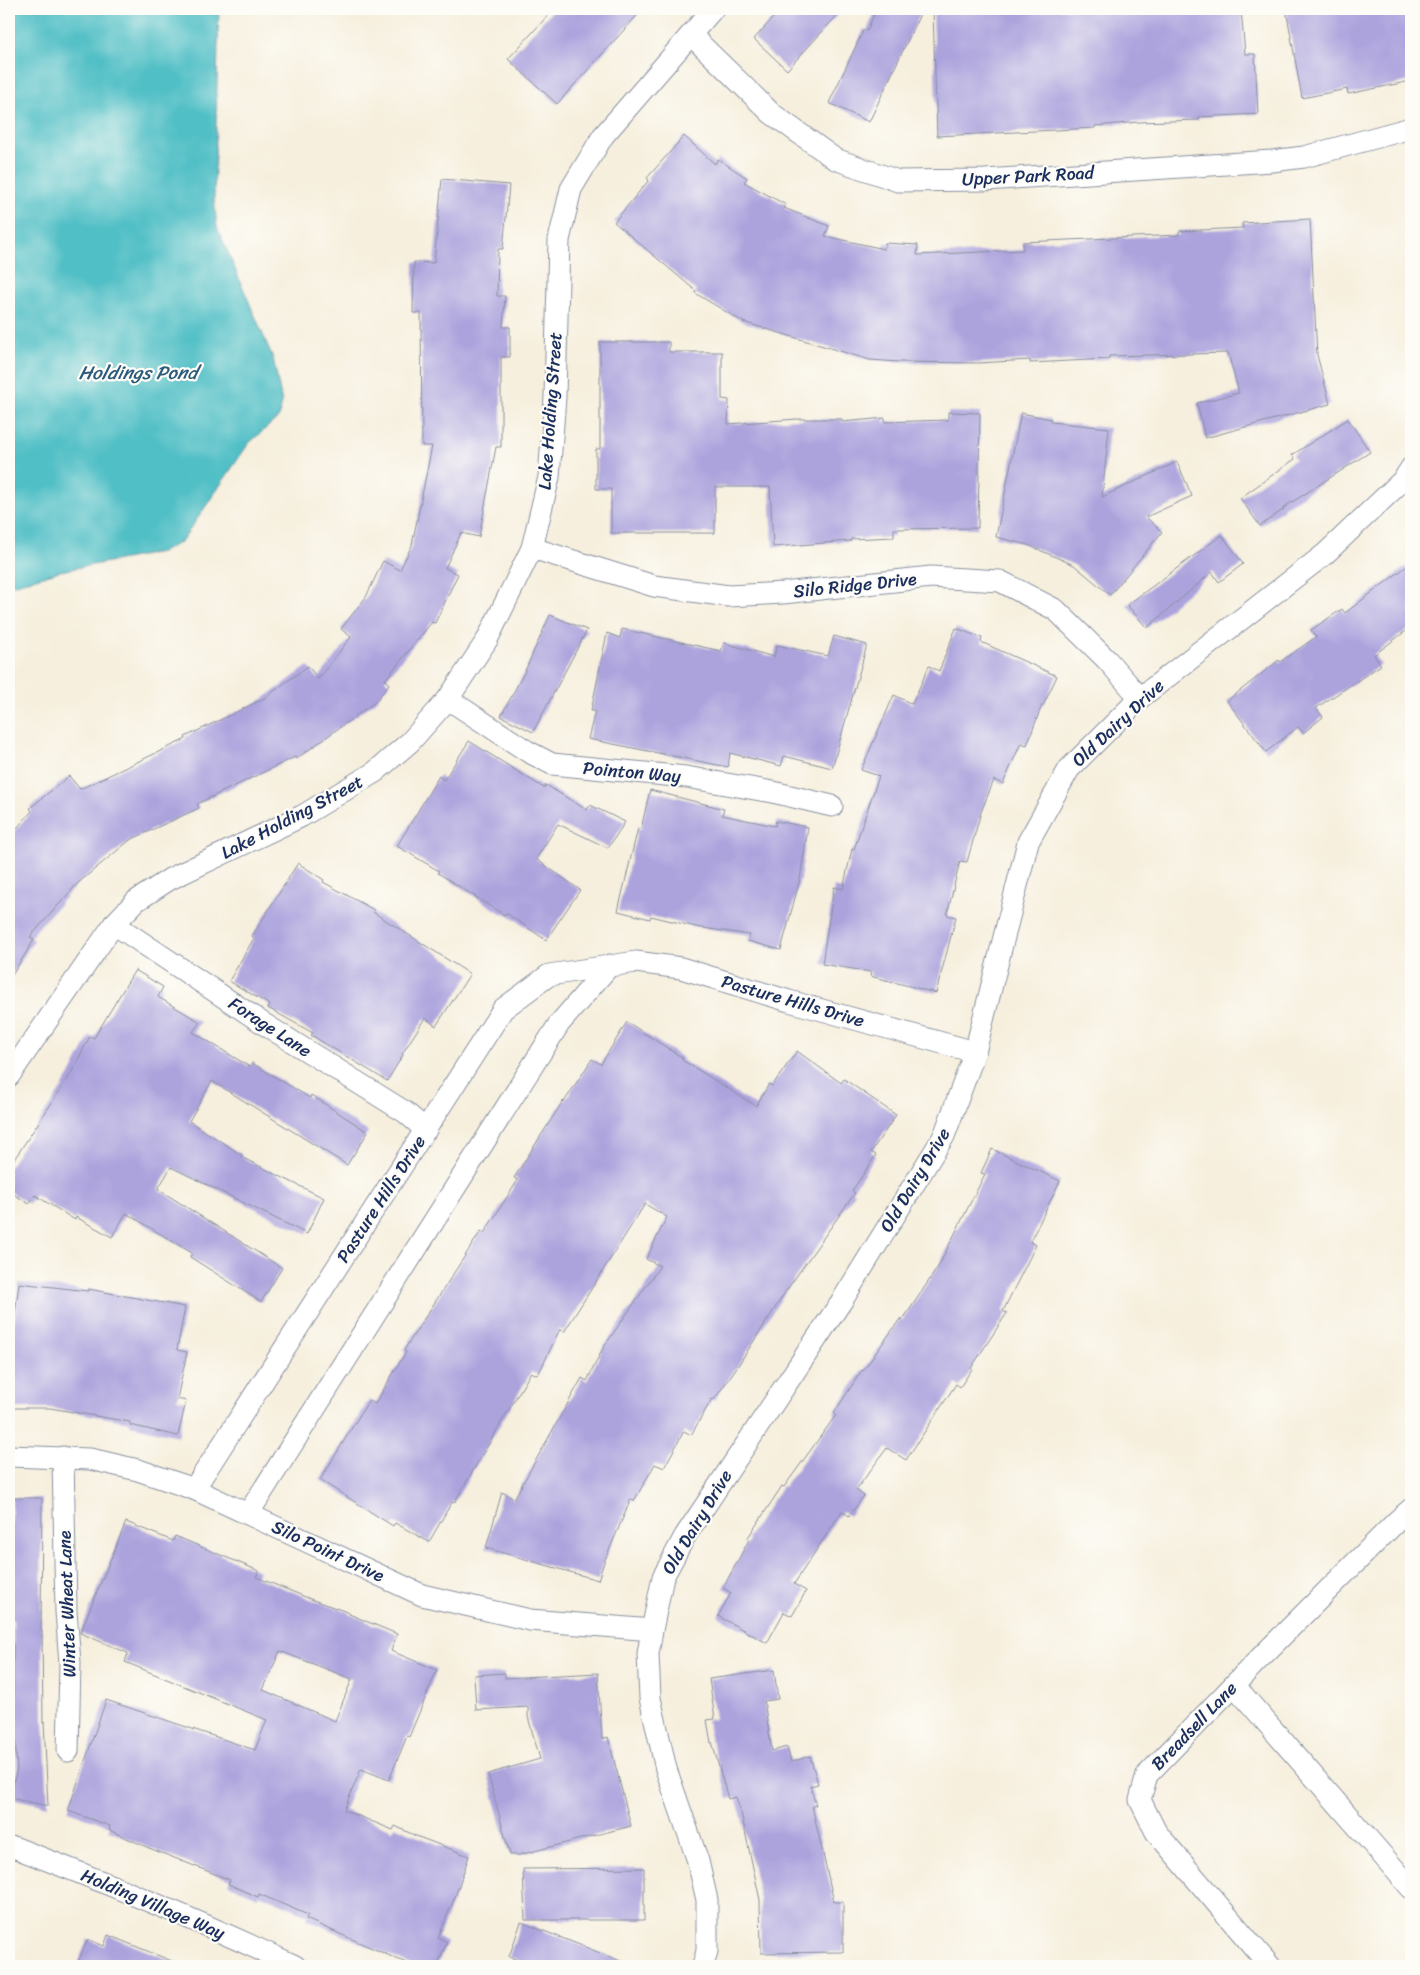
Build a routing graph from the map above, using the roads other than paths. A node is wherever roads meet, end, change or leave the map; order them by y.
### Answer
1 (713, 9) edge
2 (691, 35) junction
3 (1411, 128) edge
4 (1411, 468) edge
5 (532, 548) junction
6 (1140, 698) junction
7 (448, 699) junction
8 (832, 806) dead end
9 (114, 924) junction
10 (610, 965) junction
11 (975, 1052) junction
12 (9, 1076) edge
13 (426, 1130) junction
14 (9, 1456) edge
15 (64, 1457) junction
16 (194, 1490) junction
17 (1411, 1509) edge
18 (248, 1514) junction
19 (652, 1630) junction
20 (1234, 1685) junction
21 (68, 1751) dead end
22 (9, 1847) edge
23 (1407, 1875) edge
24 (295, 1966) edge
25 (704, 1966) edge
26 (1270, 1966) edge

1 - 2 street, Lake Holding Street
2 - 3 street, Upper Park Road
2 - 5 street, Lake Holding Street
4 - 6 street, Old Dairy Drive
5 - 6 street, Silo Ridge Drive
5 - 7 street, Lake Holding Street
6 - 11 street, Old Dairy Drive
7 - 8 street, Pointon Way
7 - 9 street, Lake Holding Street
9 - 12 street, Lake Holding Street
9 - 13 street, Forage Lane
10 - 11 street, Pasture Hills Drive
10 - 13 street, Pasture Hills Drive
10 - 18 street
11 - 19 street, Old Dairy Drive
13 - 16 street, Pasture Hills Drive
14 - 15 street, Silo Point Drive
15 - 16 street, Silo Point Drive
15 - 21 street, Winter Wheat Lane
16 - 18 street, Silo Point Drive
17 - 20 street, Breadsell Lane
18 - 19 street, Silo Point Drive
19 - 25 street, Old Dairy Drive
20 - 23 street
20 - 26 street, Breadsell Lane
22 - 24 street, Holding Village Way

